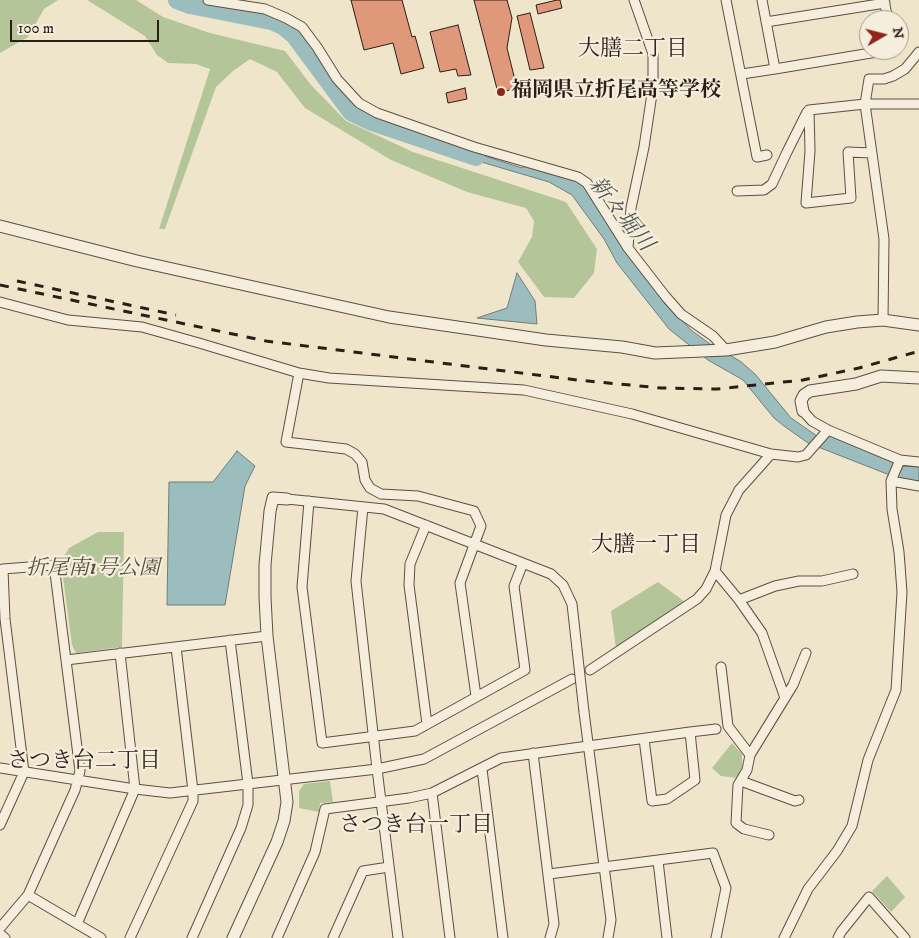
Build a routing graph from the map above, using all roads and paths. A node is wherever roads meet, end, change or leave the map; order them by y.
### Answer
1 (208, 0) edge
2 (634, 0) edge
3 (726, 0) edge
4 (762, 0) edge
5 (885, 1) edge
6 (766, 22) junction
7 (919, 52) edge
8 (859, 55) edge
9 (775, 69) junction
10 (742, 74) junction
11 (865, 104) junction
12 (919, 104) edge
13 (809, 110) junction
14 (872, 153) junction
15 (767, 155) dead end
16 (737, 192) dead end
17 (0, 226) edge
18 (628, 248) junction
19 (0, 302) edge
20 (883, 320) junction
21 (919, 325) edge
22 (726, 350) junction
23 (299, 373) junction
24 (919, 378) edge
25 (803, 412) joint
26 (826, 432) junction
27 (771, 454) junction
28 (900, 460) junction
29 (919, 462) edge
30 (891, 481) junction
31 (919, 486) edge
32 (287, 499) joint
33 (309, 501) junction
34 (363, 507) junction
35 (426, 525) junction
36 (474, 543) junction
37 (523, 562) junction
38 (715, 571) junction
39 (853, 574) dead end
40 (739, 600) junction
41 (2, 620) edge
42 (267, 636) junction
43 (230, 640) junction
44 (176, 647) junction
45 (806, 653) dead end
46 (120, 654) junction
47 (66, 660) junction
48 (721, 667) dead end
49 (590, 670) dead end
50 (572, 680) dead end
51 (476, 696) junction
52 (785, 698) junction
53 (428, 724) junction
54 (716, 729) dead end
55 (690, 732) junction
56 (373, 736) junction
57 (644, 739) junction
58 (588, 747) junction
59 (533, 753) junction
60 (750, 755) junction
61 (0, 768) edge
62 (377, 769) junction
63 (482, 769) junction
64 (24, 772) junction
65 (78, 779) junction
66 (285, 779) junction
67 (741, 781) junction
68 (248, 784) junction
69 (135, 789) junction
70 (193, 791) junction
71 (432, 793) junction
72 (799, 800) dead end
73 (381, 801) junction
74 (0, 825) edge
75 (769, 835) dead end
76 (658, 860) junction
77 (389, 867) junction
78 (604, 867) junction
79 (549, 874) junction
80 (28, 895) junction
81 (77, 924) junction
82 (0, 928) edge
83 (0, 934) edge
84 (5, 938) edge
85 (101, 938) edge
86 (130, 938) edge
87 (192, 938) edge
88 (233, 938) edge
89 (277, 938) edge
90 (333, 938) edge
91 (398, 938) edge
92 (450, 938) edge
93 (503, 938) edge
94 (550, 938) edge
95 (608, 938) edge
96 (667, 938) edge
97 (716, 938) edge
98 (784, 938) edge
99 (838, 938) edge
100 (905, 938) edge

1 - 18 street
2 - 18 street
3 - 10 street
4 - 6 street
5 - 6 street
6 - 9 street
7 - 11 street
8 - 9 street
9 - 10 street
10 - 15 street
11 - 12 street
11 - 13 street
11 - 14 street
13 - 14 street
13 - 16 street
14 - 20 street
17 - 22 street
18 - 22 street
19 - 23 street
20 - 21 street
20 - 22 street
23 - 27 street
23 - 36 street
24 - 25 street
25 - 26 street
26 - 27 street
26 - 28 street
27 - 38 street
28 - 29 street
28 - 30 street
30 - 31 street
30 - 98 street
32 - 33 street
32 - 42 street
33 - 34 street
33 - 56 street
34 - 35 street
34 - 56 street
35 - 36 street
35 - 53 street
36 - 37 street
36 - 51 street
37 - 51 street
37 - 58 street, bridge
38 - 40 street
38 - 49 street
39 - 40 street
40 - 52 street
41 - 47 street
41 - 64 street
42 - 43 street
42 - 66 street
43 - 44 street
43 - 68 street
44 - 46 street
44 - 70 street
45 - 52 street
46 - 47 street
46 - 69 street
47 - 65 street
48 - 60 street
50 - 62 street
51 - 53 street
52 - 60 street
53 - 56 street
54 - 55 street
55 - 57 street
55 - 57 street
56 - 62 street
57 - 58 street
58 - 59 street
58 - 78 street
59 - 63 street
59 - 79 street
60 - 67 street
61 - 64 street
62 - 66 street
62 - 73 street
63 - 71 street
63 - 93 street
64 - 65 street
64 - 74 street
65 - 69 street
65 - 80 street
66 - 68 street
66 - 88 street
67 - 72 street
67 - 75 street
68 - 70 street
68 - 87 street
69 - 70 street
69 - 81 street
70 - 86 street
71 - 73 street
71 - 92 street
73 - 77 street
73 - 89 street
76 - 78 street
76 - 96 street
76 - 97 street
77 - 90 street
77 - 91 street
78 - 79 street
78 - 95 street
79 - 94 street
80 - 81 street
80 - 82 street
81 - 85 street
83 - 84 street
99 - 100 street

